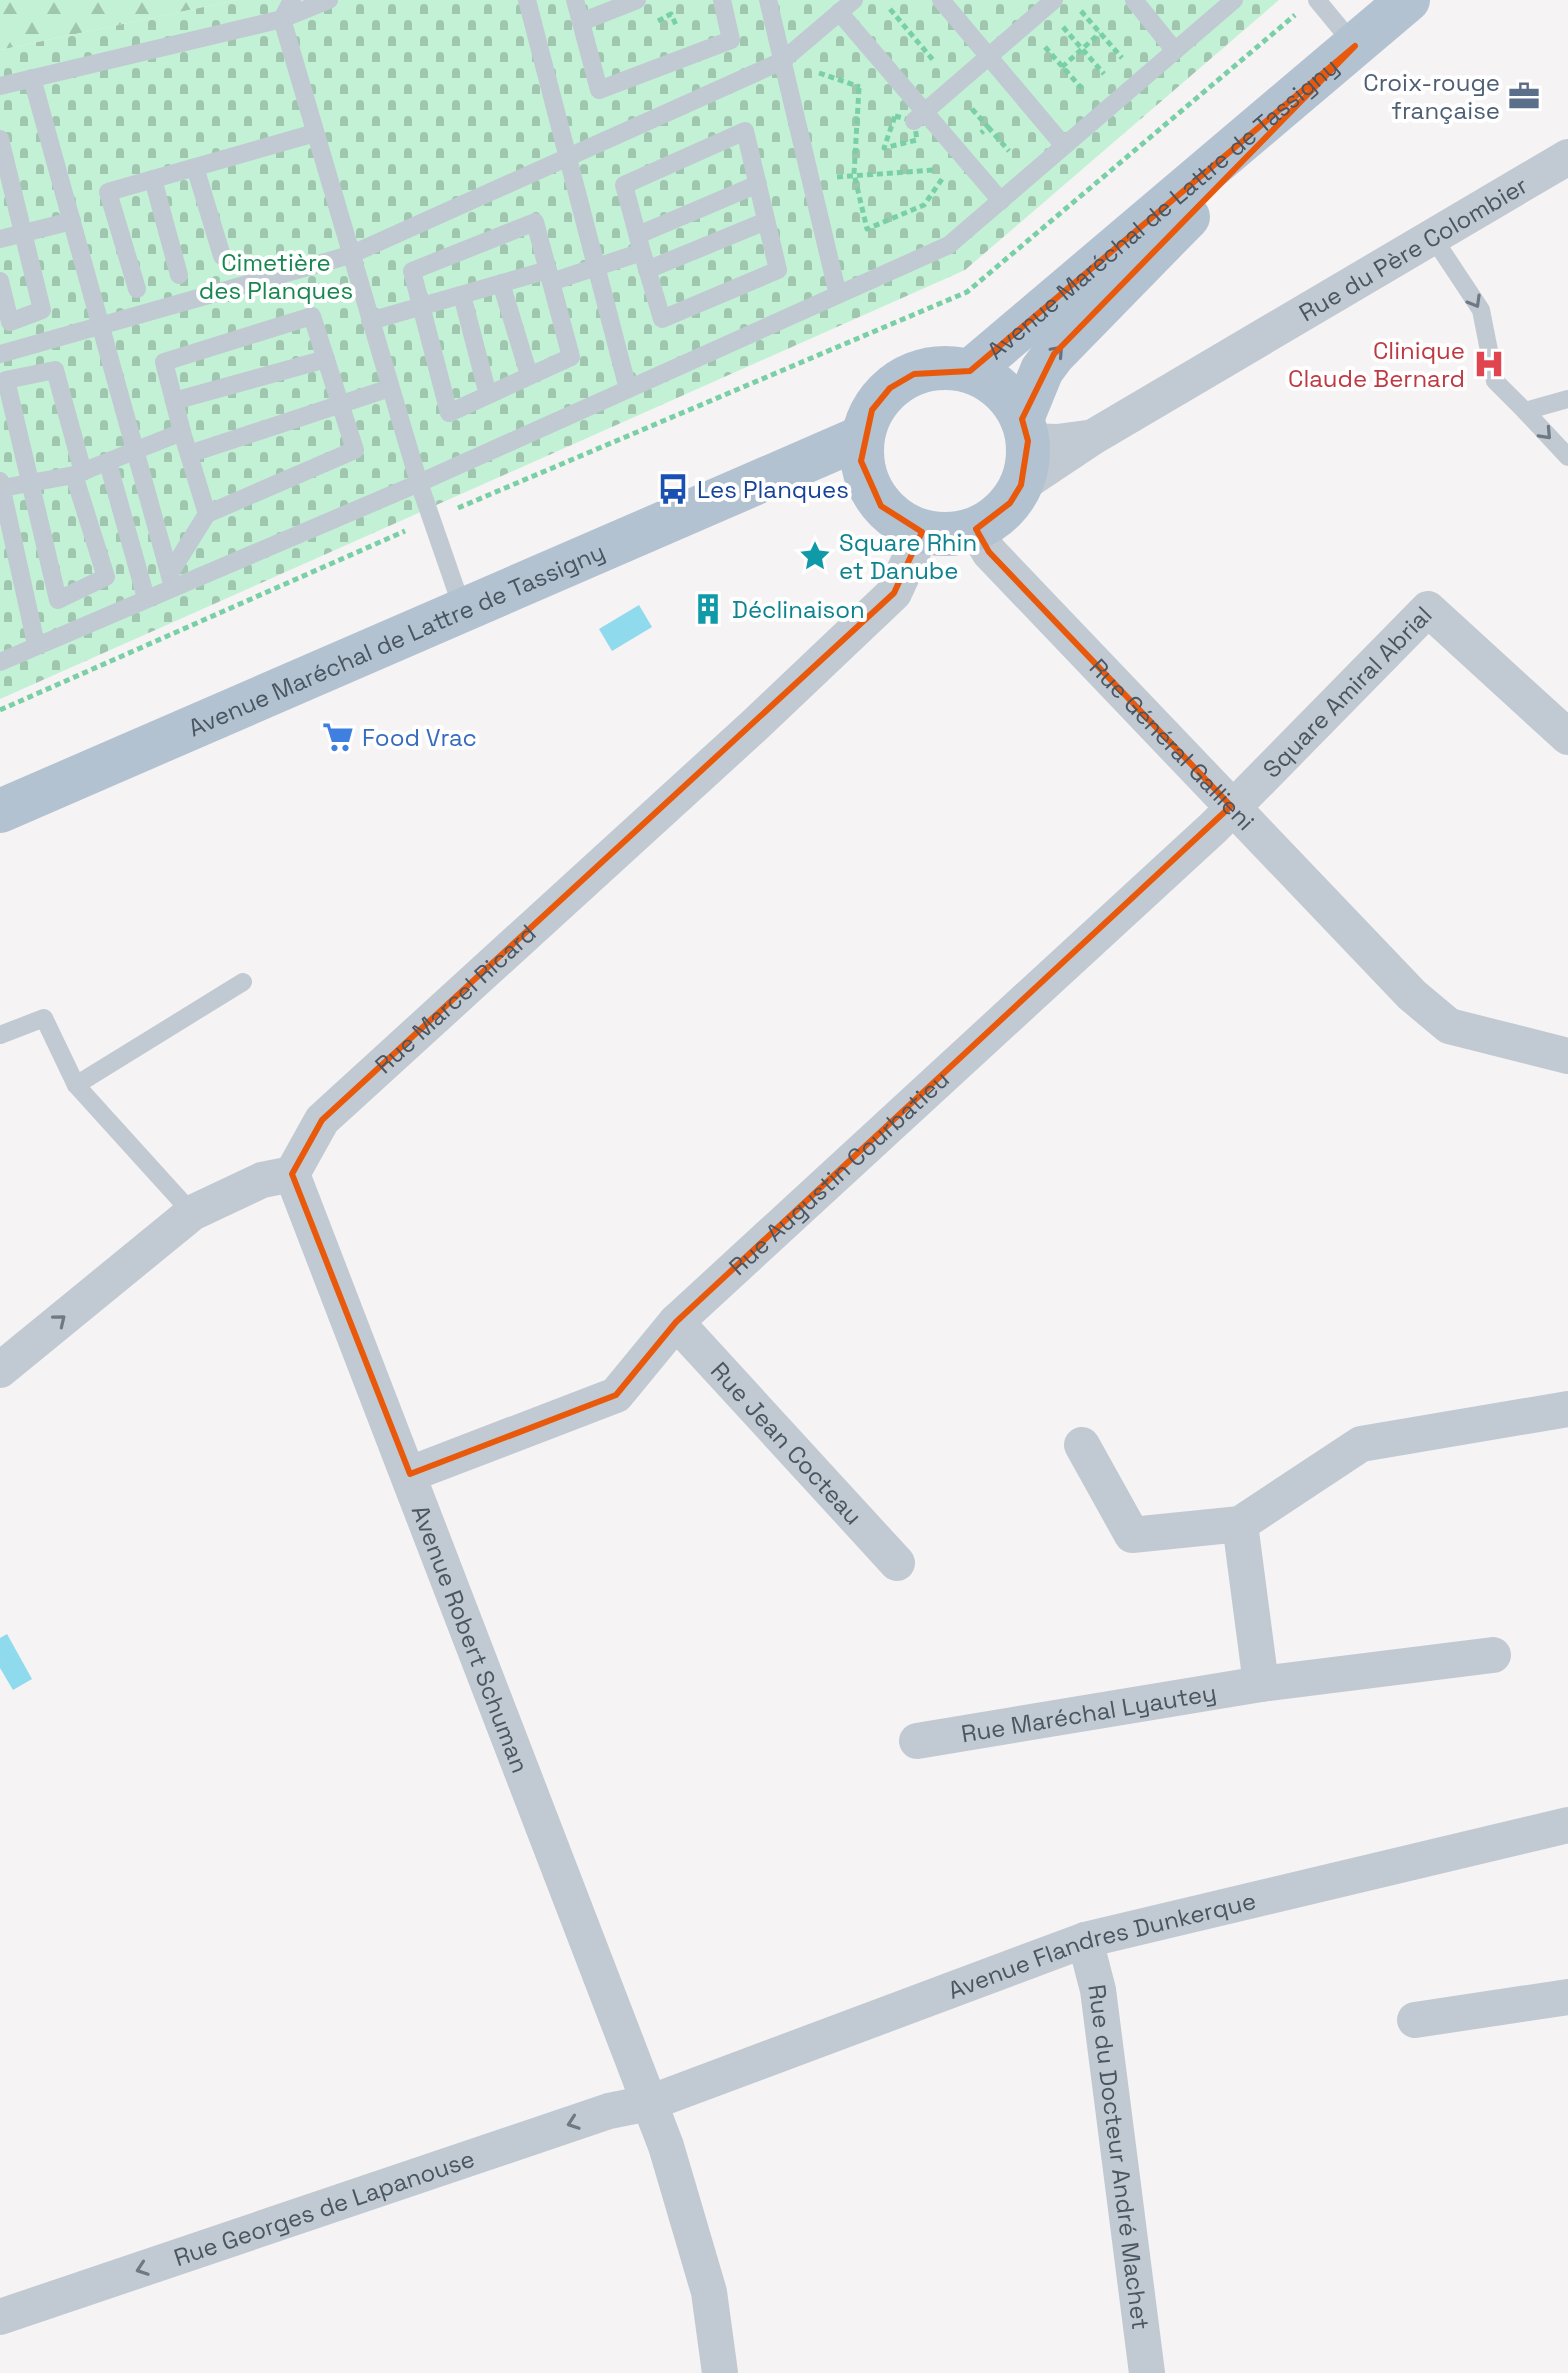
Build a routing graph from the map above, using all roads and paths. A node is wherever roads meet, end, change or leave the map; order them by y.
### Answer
1 (292, 0) edge
2 (329, 0) edge
3 (527, 0) edge
4 (575, 0) edge
5 (637, 0) edge
6 (722, 0) edge
7 (768, 0) edge
8 (941, 0) edge
9 (1134, 0) edge
10 (1234, 0) edge
11 (1317, 0) edge
12 (1408, 0) edge
13 (1050, 3) edge
14 (847, 6) edge
15 (1076, 6) dead end
16 (890, 9) dead end
17 (282, 19) junction
18 (581, 22) junction
19 (1100, 33) junction
20 (1040, 40) dead end
21 (1355, 46) junction
22 (1082, 49) junction
23 (1175, 51) junction
24 (988, 56) junction
25 (1123, 58) dead end
26 (933, 60) dead end
27 (782, 61) junction
28 (1062, 67) junction
29 (32, 78) junction
30 (0, 86) edge
31 (859, 88) dead end
32 (1084, 91) dead end
33 (1123, 96) junction
34 (970, 107) dead end
35 (919, 116) junction
36 (988, 127) junction
37 (315, 133) junction
38 (0, 139) edge
39 (1064, 146) junction
40 (1009, 151) dead end
41 (959, 152) junction
42 (567, 157) junction
43 (1568, 157) edge
44 (195, 167) junction
45 (935, 170) junction
46 (854, 174) junction
47 (153, 179) junction
48 (811, 182) junction
49 (758, 184) junction
50 (1001, 201) junction
51 (72, 221) junction
52 (766, 221) junction
53 (23, 233) junction
54 (1432, 236) junction
55 (0, 239) edge
56 (642, 252) junction
57 (350, 255) junction
58 (222, 256) dead end
59 (595, 267) junction
60 (179, 275) dead end
61 (549, 276) junction
62 (0, 281) edge
63 (501, 283) junction
64 (137, 289) dead end
65 (462, 295) junction
66 (838, 295) junction
67 (419, 307) junction
68 (29, 316) junction
69 (370, 321) junction
70 (101, 327) junction
71 (35, 346) junction
72 (0, 354) edge
73 (326, 359) junction
74 (970, 371) junction
75 (41, 373) junction
76 (529, 375) junction
77 (390, 388) junction
78 (628, 389) junction
79 (488, 395) junction
80 (1568, 399) edge
81 (174, 401) junction
82 (340, 404) junction
83 (1525, 411) junction
84 (1025, 430) junction
85 (182, 432) junction
86 (862, 437) junction
87 (1093, 437) junction
88 (136, 452) junction
89 (189, 454) junction
90 (1568, 457) edge
91 (108, 463) junction
92 (794, 466) junction
93 (78, 473) junction
94 (419, 483) junction
95 (1, 484) edge
96 (31, 484) junction
97 (868, 485) junction
98 (1021, 485) junction
99 (207, 514) junction
100 (431, 520) junction
101 (911, 527) junction
102 (976, 529) junction
103 (171, 580) junction
104 (146, 598) junction
105 (463, 610) junction
106 (36, 644) junction
107 (0, 662) edge
108 (0, 710) edge
109 (1568, 737) edge
110 (1231, 806) junction
111 (0, 811) edge
112 (243, 982) dead end
113 (0, 1035) edge
114 (1568, 1056) edge
115 (76, 1085) junction
116 (292, 1174) junction
117 (192, 1213) junction
118 (676, 1322) junction
119 (0, 1370) edge
120 (1568, 1409) edge
121 (1082, 1445) dead end
122 (410, 1474) junction
123 (1240, 1524) junction
124 (897, 1563) dead end
125 (1493, 1655) dead end
126 (1261, 1684) junction
127 (917, 1741) dead end
128 (1568, 1825) edge
129 (1085, 1940) junction
130 (1568, 1997) edge
131 (1415, 2020) dead end
132 (649, 2103) junction
133 (0, 2317) edge
134 (720, 2373) edge
135 (1147, 2373) edge

1 - 17 lane
2 - 17 lane
3 - 42 lane
4 - 18 lane
5 - 18 lane
6 - 18 lane
7 - 27 lane
8 - 24 lane
9 - 23 lane
10 - 23 lane
11 - 21 lane
12 - 21 main road, Avenue Maréchal de Lattre de Tassigny
13 - 22 path
13 - 24 lane
14 - 27 lane
14 - 35 lane
15 - 19 path
16 - 26 path
17 - 29 lane
17 - 37 lane
19 - 22 path
19 - 25 path
20 - 28 path
21 - 74 main road, Avenue Maréchal de Lattre de Tassigny
84 -> 21 main road, Avenue Maréchal de Lattre de Tassigny
22 - 28 path
22 - 33 path
23 - 33 lane
24 - 35 lane
24 - 39 lane
27 - 42 lane
27 - 48 lane
28 - 32 path
29 - 30 lane
29 - 51 lane
31 - 46 path
33 - 39 lane
34 - 36 path
35 - 41 lane
36 - 40 path
36 - 41 path
37 - 44 lane
37 - 57 lane
38 - 53 lane
39 - 50 lane
41 - 45 path
41 - 50 lane
42 - 57 lane
42 - 59 lane
43 - 54 street, Rue du Père Colombier
44 - 47 lane
44 - 58 lane
45 - 46 path
45 - 46 path
46 - 48 path
47 - 60 lane
47 - 64 lane
48 - 66 lane
49 - 52 lane
49 - 56 lane
49 - 56 lane
50 - 66 lane
51 - 53 lane
51 - 70 lane
52 - 56 lane
52 - 56 lane
53 - 55 lane
53 - 68 lane
54 -> 83 lane
54 - 87 street, Rue du Père Colombier
56 - 59 lane
57 - 69 lane
57 - 70 lane
59 - 61 lane
59 - 78 lane
61 - 63 lane
61 - 67 lane
61 - 76 lane
62 - 68 lane
63 - 65 lane
63 - 76 lane
65 - 67 lane
65 - 79 lane
66 - 78 lane
67 - 69 lane
67 - 79 lane
68 - 71 lane
69 - 77 lane
70 - 71 lane
70 - 88 lane
71 - 72 lane
71 - 75 lane
73 - 81 lane
73 - 81 lane
73 - 82 lane
74 - 84 main road
74 - 86 main road
75 - 93 lane
75 - 96 lane
76 - 79 lane
77 - 82 lane
77 - 94 lane
78 - 94 lane
80 - 83 lane
81 - 85 lane
82 - 89 lane
82 - 99 lane
83 -> 90 lane
84 - 87 street, Rue du Père Colombier
84 - 98 main road
85 - 88 lane
85 - 89 lane
86 - 92 main road, Avenue Maréchal de Lattre de Tassigny
86 - 97 main road
87 - 98 street, Rue du Père Colombier
88 - 91 lane
88 - 103 lane
89 - 99 lane
91 - 93 lane
91 - 104 lane
92 - 97 main road
92 - 105 main road, Avenue Maréchal de Lattre de Tassigny
93 - 96 lane
93 - 96 lane
94 - 100 lane
94 - 103 lane
95 - 96 lane
95 - 106 lane
97 - 101 main road
98 - 102 main road
99 - 103 lane
100 - 105 lane
100 - 108 path
101 - 102 main road
101 - 116 street, Rue Marcel Ricard
102 - 110 street, Rue Général Gallieni
103 - 104 lane
104 - 106 lane
105 - 111 main road, Avenue Maréchal de Lattre de Tassigny
106 - 107 lane
109 - 110 street, Square Amiral Abrial
110 - 114 street, Rue Général Gallieni
110 - 118 street, Rue Augustin Courbatieu
112 - 115 lane
113 - 115 lane
115 - 117 lane
116 - 117 street
116 - 122 street, Avenue Robert Schuman
119 -> 117 street
118 - 122 street, Rue Augustin Courbatieu
118 - 124 street, Rue Jean Cocteau
120 - 123 street
121 - 123 street
122 - 132 street, Avenue Robert Schuman
123 - 126 street
125 - 126 street, Rue Maréchal Lyautey
126 - 127 street, Rue Maréchal Lyautey
128 - 129 street, Avenue Flandres Dunkerque
129 - 132 street, Avenue Flandres Dunkerque
129 - 135 street, Rue du Docteur André Machet
130 - 131 street
132 -> 133 street, Rue Georges de Lapanouse
132 - 134 street, Avenue Robert Schuman

